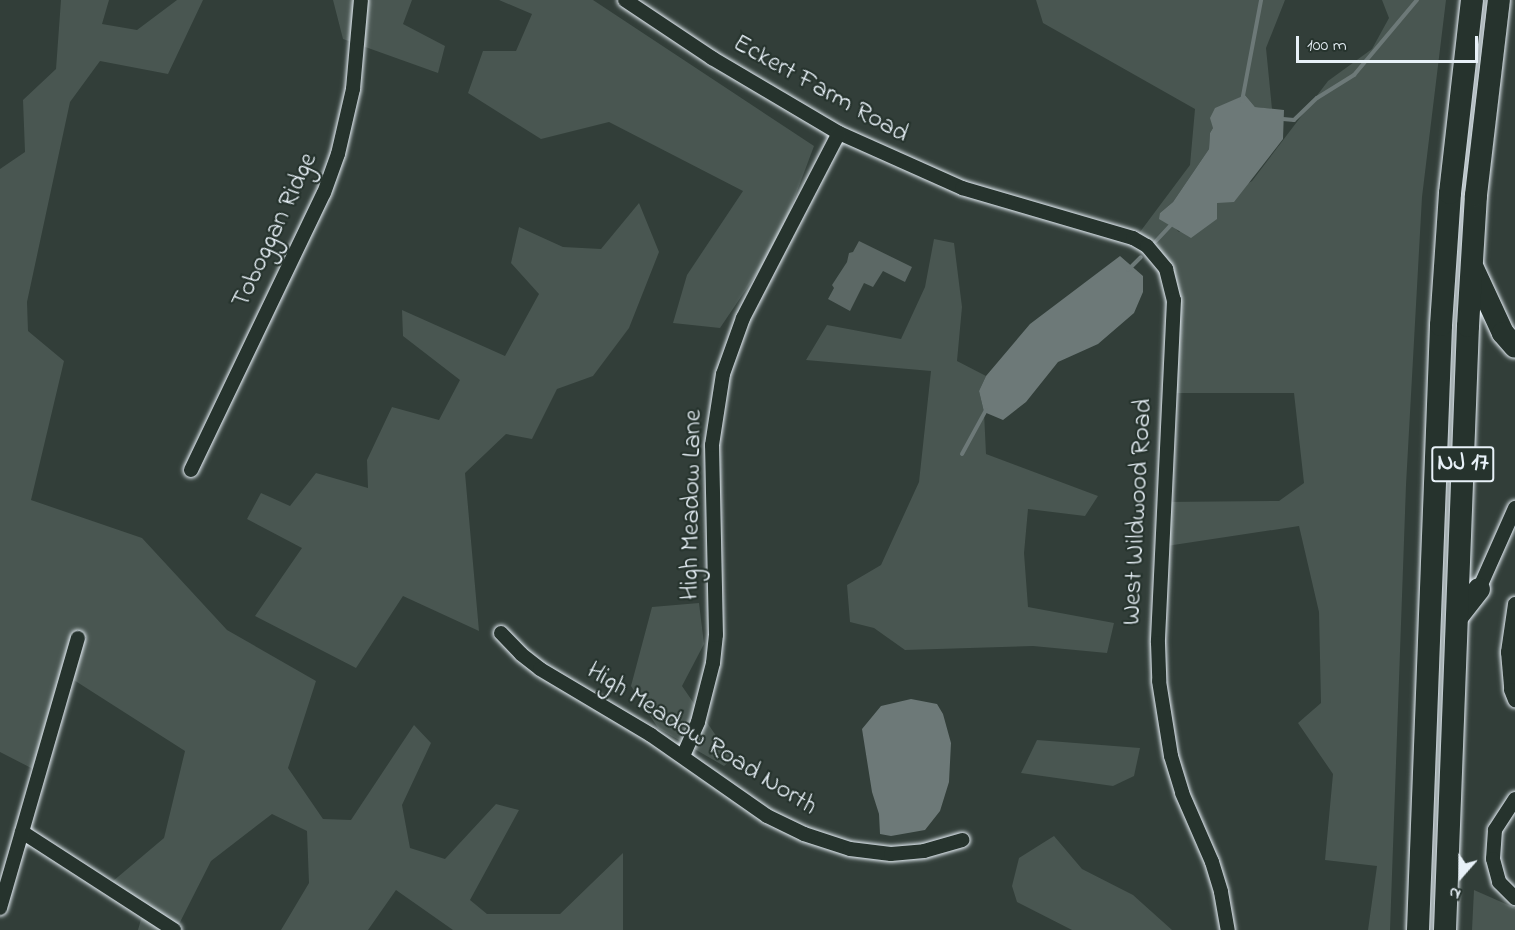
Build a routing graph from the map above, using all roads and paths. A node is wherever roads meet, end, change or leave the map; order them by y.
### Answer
1 (361, 0) edge
2 (625, 0) edge
3 (1472, 0) edge
4 (1499, 0) edge
5 (839, 133) junction
6 (1003, 201) joint
7 (1472, 266) junction
8 (1515, 346) edge
9 (191, 470) dead end
10 (1515, 508) edge
11 (1479, 589) joint
12 (1515, 604) edge
13 (1458, 616) junction
14 (501, 633) dead end
15 (78, 638) dead end
16 (1515, 700) edge
17 (683, 756) junction
18 (1515, 799) edge
19 (22, 832) junction
20 (962, 840) dead end
21 (1515, 897) edge
22 (0, 908) edge
23 (174, 930) edge
24 (1228, 930) edge
25 (1418, 930) edge
26 (1445, 930) edge

1 - 9 street, Toboggan Ridge
2 - 5 street, Eckert Farm Road
3 - 25 highway, NJ 17
4 - 7 highway, NJ 17
5 - 6 street, Eckert Farm Road
5 - 17 street, High Meadow Lane
6 - 24 street, West Wildwood Road
7 - 8 highway
7 - 13 highway, NJ 17
10 - 11 street
11 - 13 highway
12 - 16 street
13 - 26 highway, NJ 17
14 - 17 street, High Meadow Road North
15 - 19 street
17 - 20 street, High Meadow Road North
18 - 21 street
19 - 22 street
19 - 23 street

